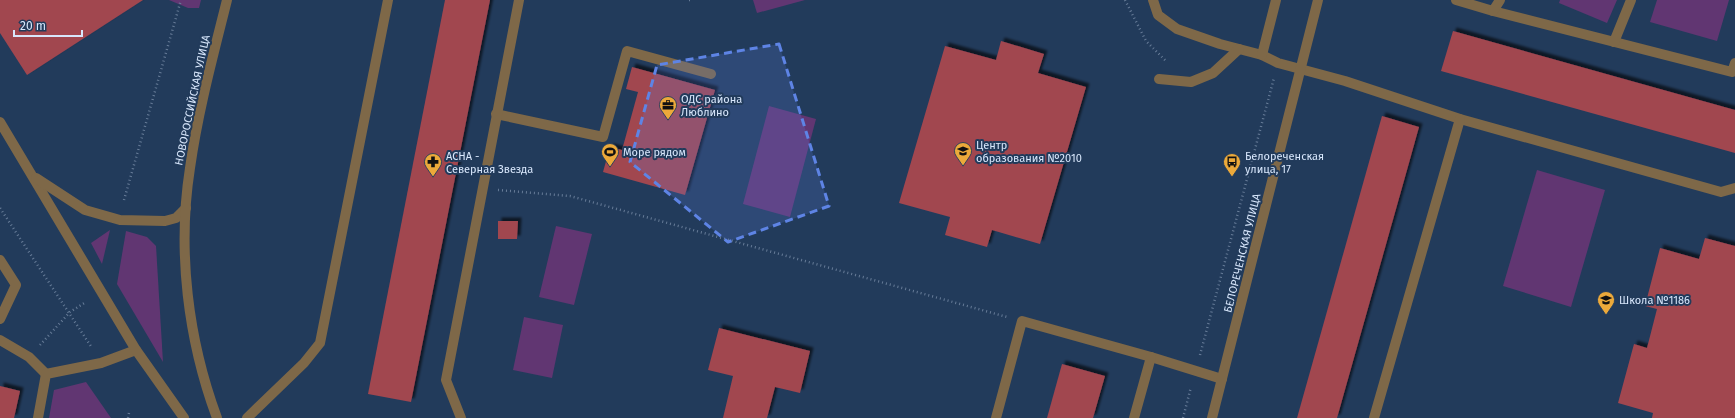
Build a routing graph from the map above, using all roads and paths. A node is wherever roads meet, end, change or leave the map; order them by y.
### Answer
1 (181, 0) edge
2 (227, 0) edge
3 (388, 0) edge
4 (519, 0) edge
5 (1125, 0) edge
6 (1153, 0) edge
7 (1276, 0) edge
8 (1318, 0) edge
9 (1456, 0) edge
10 (1500, 0) edge
11 (1631, 0) edge
12 (1493, 11) junction
13 (1614, 42) junction
14 (1239, 49) junction
15 (1262, 55) junction
16 (1278, 63) junction
17 (1735, 63) edge
18 (1301, 68) junction
19 (711, 74) dead end
20 (1159, 79) dead end
21 (1192, 82) junction
22 (496, 114) junction
23 (1460, 119) junction
24 (0, 122) edge
25 (34, 177) junction
26 (1735, 188) edge
27 (482, 189) junction
28 (124, 200) dead end
29 (0, 208) edge
30 (186, 208) junction
31 (0, 260) edge
32 (86, 302) dead end
33 (70, 312) junction
34 (0, 319) edge
35 (1022, 321) junction
36 (0, 340) edge
37 (136, 350) junction
38 (1151, 356) junction
39 (30, 357) junction
40 (101, 363) junction
41 (1196, 371) junction
42 (46, 374) junction
43 (1222, 379) junction
44 (129, 413) dead end
45 (38, 418) edge
46 (128, 418) edge
47 (184, 418) edge
48 (217, 418) edge
49 (247, 418) edge
50 (461, 418) edge
51 (996, 418) edge
52 (1134, 418) edge
53 (1183, 418) edge
54 (1212, 418) edge
55 (1374, 418) edge

1 - 28 path
2 - 30 street, НОВОРОССИЙСКАЯ УЛИЦА
3 - 49 street
4 - 22 street
5 - 21 path
6 - 14 street
7 - 15 street
8 - 18 street, БЕЛОРЕЧЕНСКАЯ УЛИЦА
9 - 12 street
10 - 12 street
11 - 13 street
12 - 13 street
13 - 17 street
14 - 15 street
14 - 21 street
15 - 16 street
16 - 18 street
16 - 41 path
18 - 23 street
18 - 43 street, БЕЛОРЕЧЕНСКАЯ УЛИЦА
19 - 22 street
20 - 21 street
22 - 27 street
23 - 26 street
23 - 55 street
24 - 25 street
25 - 30 street
25 - 37 street
27 - 35 path
27 - 50 street
29 - 33 path
30 - 48 street, НОВОРОССИЙСКАЯ УЛИЦА
31 - 34 street
32 - 33 path
33 - 39 path
33 - 40 path
35 - 38 street
35 - 51 street
36 - 39 street
37 - 40 street
37 - 47 street
38 - 41 street
38 - 52 street
39 - 42 street
40 - 42 street
41 - 43 street
41 - 53 path
42 - 45 street
43 - 54 street, БЕЛОРЕЧЕНСКАЯ УЛИЦА
44 - 46 path

